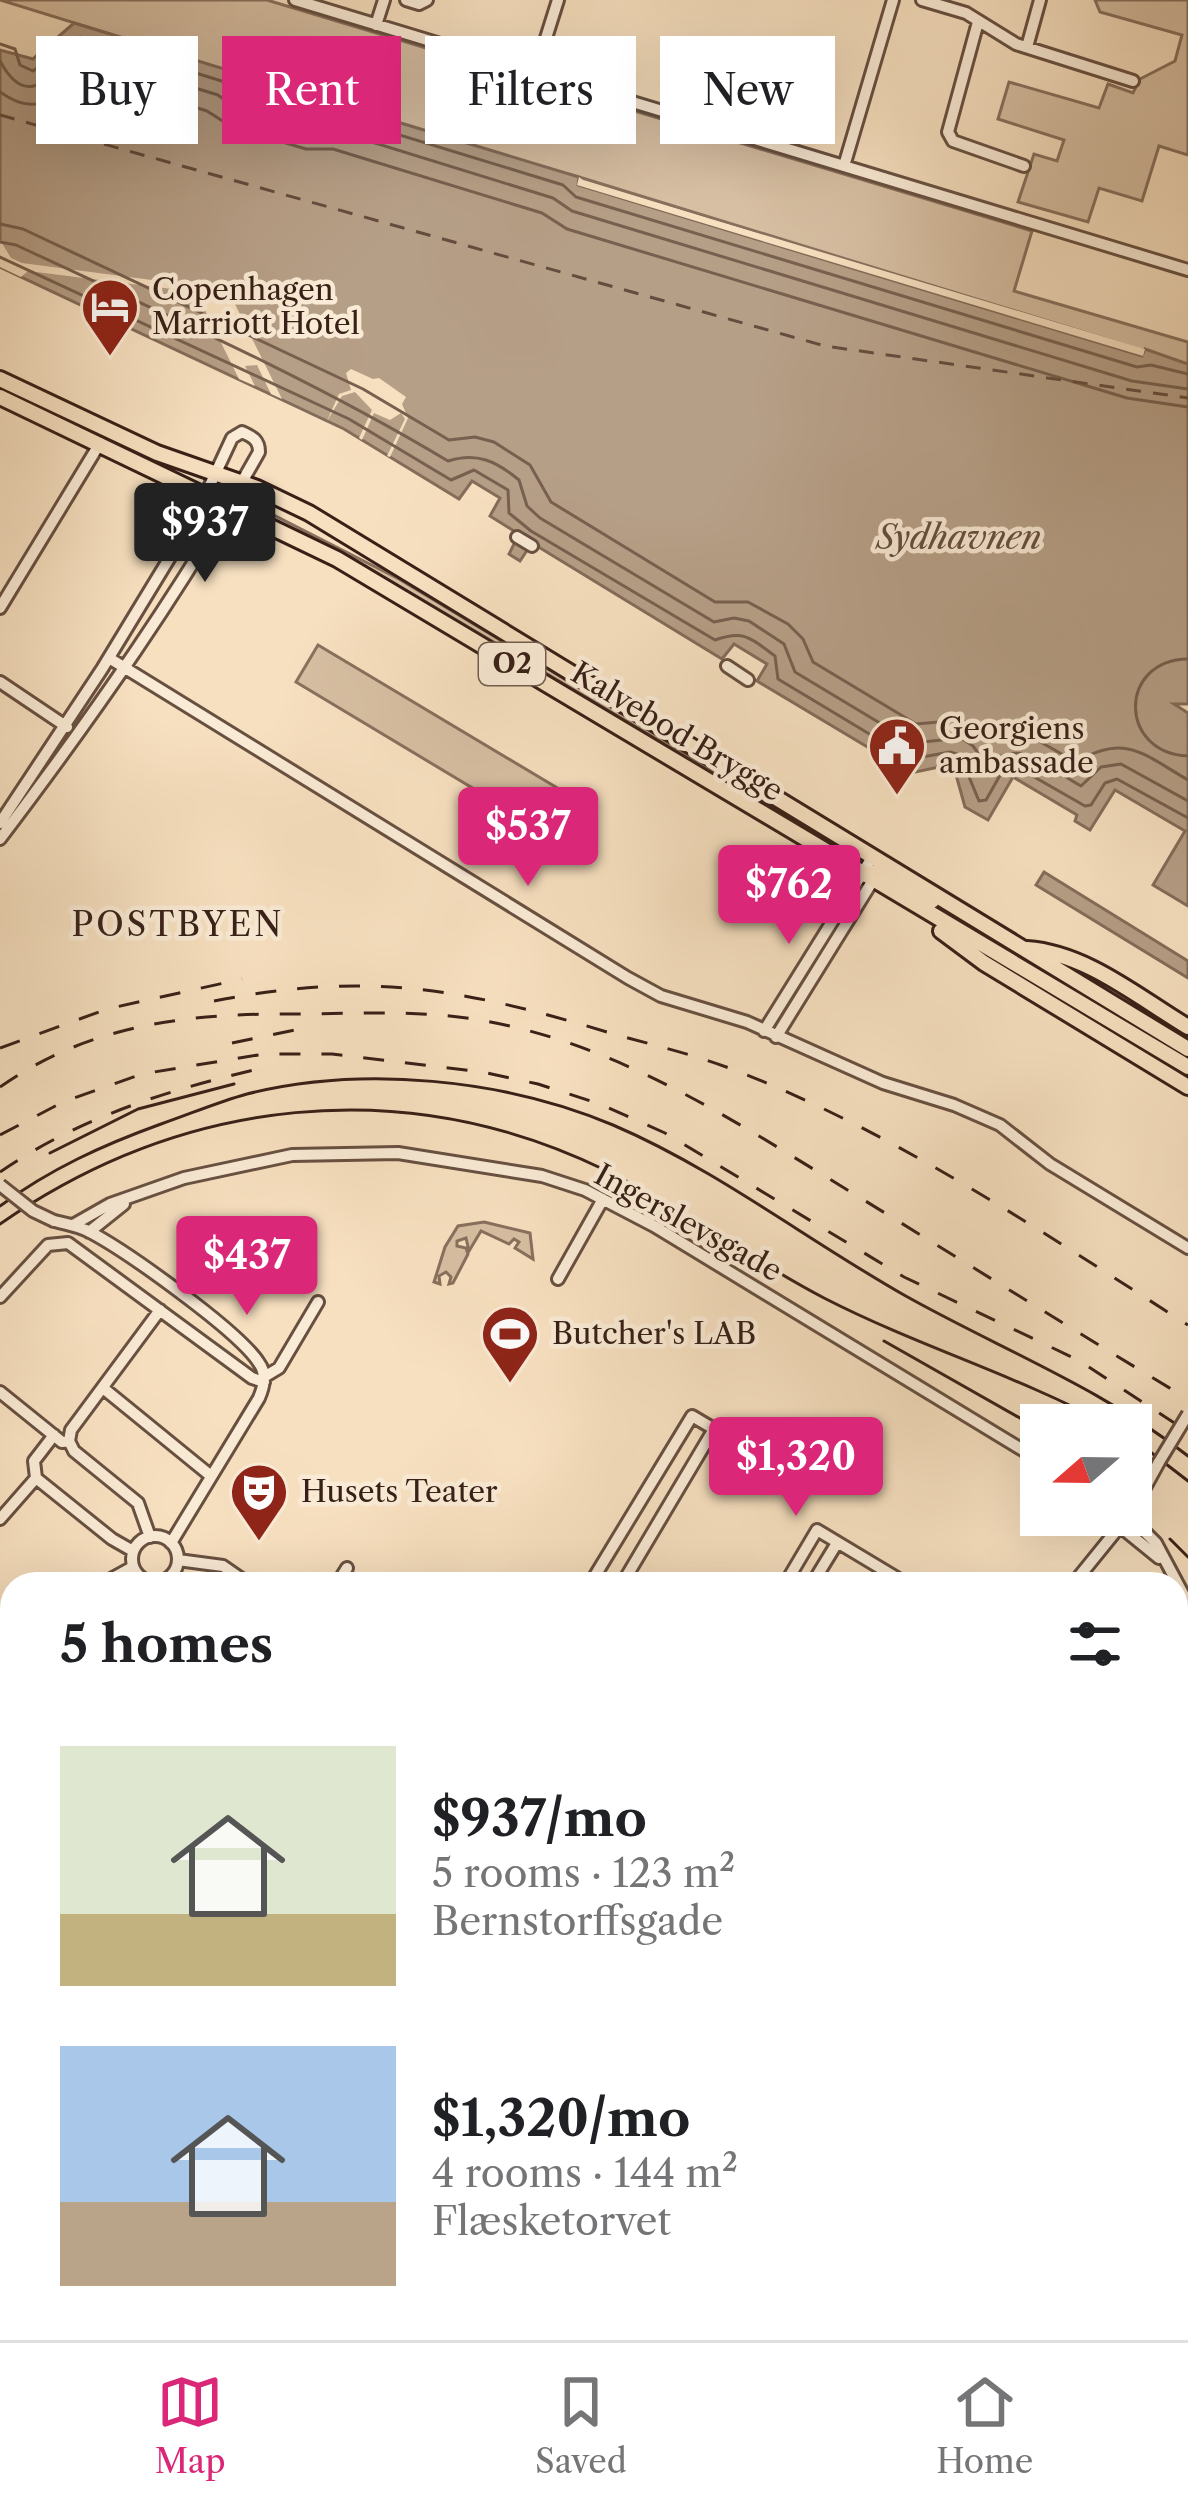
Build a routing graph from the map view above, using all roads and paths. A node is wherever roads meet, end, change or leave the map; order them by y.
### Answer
1 (297, 0) edge
2 (384, 0) edge
3 (406, 0) edge
4 (427, 0) edge
5 (558, 0) edge
6 (893, 0) edge
7 (922, 0) edge
8 (1040, 0) edge
9 (978, 22) junction
10 (376, 25) junction
11 (547, 36) edge
12 (425, 40) edge
13 (1027, 47) junction
14 (1133, 81) dead end
15 (636, 103) edge
16 (844, 166) junction
17 (1024, 166) dead end
18 (1188, 270) edge
19 (0, 379) edge
20 (0, 397) edge
21 (100, 443) junction
22 (218, 475) junction
23 (241, 482) junction
24 (207, 496) junction
25 (226, 505) junction
26 (517, 537) dead end
27 (532, 547) dead end
28 (0, 608) edge
29 (109, 658) junction
30 (728, 666) dead end
31 (124, 668) junction
32 (748, 680) dead end
33 (0, 682) edge
34 (65, 726) junction
35 (78, 735) junction
36 (0, 823) edge
37 (0, 839) edge
38 (873, 856) junction
39 (871, 876) junction
40 (905, 901) junction
41 (960, 911) junction
42 (1022, 949) junction
43 (1188, 1027) edge
44 (764, 1030) junction
45 (776, 1037) junction
46 (1188, 1049) edge
47 (1188, 1067) edge
48 (1188, 1088) edge
49 (0, 1185) edge
50 (133, 1198) junction
51 (603, 1198) junction
52 (73, 1225) junction
53 (89, 1232) junction
54 (1188, 1248) edge
55 (558, 1279) dead end
56 (0, 1297) edge
57 (318, 1302) dead end
58 (160, 1310) junction
59 (264, 1379) junction
60 (103, 1388) junction
61 (0, 1392) edge
62 (1188, 1414) edge
63 (54, 1435) junction
64 (69, 1441) junction
65 (1020, 1448) edge
66 (1159, 1462) junction
67 (1152, 1467) edge
68 (1152, 1474) edge
69 (212, 1476) junction
70 (36, 1478) junction
71 (2, 1514) edge
72 (1111, 1536) edge
73 (1142, 1536) edge
74 (151, 1537) junction
75 (171, 1543) junction
76 (837, 1543) junction
77 (133, 1551) junction
78 (178, 1559) junction
79 (133, 1567) junction
80 (347, 1568) dead end
81 (124, 1572) edge
82 (137, 1572) edge
83 (169, 1572) edge
84 (232, 1572) edge
85 (345, 1572) edge
86 (597, 1572) edge
87 (629, 1572) edge
88 (791, 1572) edge
89 (819, 1572) edge
90 (887, 1572) edge
91 (1082, 1572) edge
92 (1170, 1572) edge

1 - 10 street
2 - 10 street
3 - 4 street
5 - 11 street
6 - 16 street
7 - 9 street
8 - 13 street
9 - 13 street
9 - 17 street
10 - 12 street
13 - 14 street
15 - 16 street
16 - 18 street
19 - 22 main road, Kalvebod Brygge / O2
20 - 21 main road, Kalvebod Brygge / O2
21 - 24 main road, Kalvebod Brygge / O2
21 - 28 street
22 - 23 main road, Kalvebod Brygge / O2
22 - 23 street
22 - 24 street
23 - 25 street
23 - 38 main road, Kalvebod Brygge / O2
24 - 25 main road, Kalvebod Brygge / O2
24 - 29 street
25 - 31 street
25 - 39 main road, Kalvebod Brygge / O2
26 - 27 street
29 - 31 street
29 - 34 street
30 - 32 street
31 - 35 street
31 - 44 street
33 - 34 street
34 - 35 street
34 - 36 street
35 - 37 street
38 - 39 street
38 - 41 main road, Kalvebod Brygge / O2
39 - 40 main road, Kalvebod Brygge / O2
39 - 41 main road
39 - 44 street
39 - 45 street
40 - 47 main road, Kalvebod Brygge / O2
40 - 48 main road
41 - 42 main road, Kalvebod Brygge / O2
42 - 43 main road
42 - 46 main road, Kalvebod Brygge / O2
44 - 45 street
45 - 54 street
49 - 52 street, bridge
50 - 51 street, Ingerslevsgade
50 - 52 street, Ingerslevsgade
50 - 53 street, Ingerslevsgade
51 - 55 street
51 - 65 street, Ingerslevsgade
52 - 53 street
53 - 59 street
56 - 58 street
57 - 59 street
58 - 59 street
58 - 60 street
59 - 69 street
60 - 64 street
60 - 69 street
61 - 63 street
62 - 66 street, bridge
63 - 64 street
63 - 70 street
64 - 74 street
66 - 67 street
66 - 68 street
69 - 75 street
70 - 71 street
70 - 77 street
72 - 91 street
73 - 92 street
74 - 75 street
74 - 77 street
75 - 78 street
76 - 88 street
76 - 89 street
76 - 90 street
77 - 79 street
78 - 83 street
78 - 84 street
79 - 81 street
79 - 82 street
80 - 85 street
86 - 87 street

